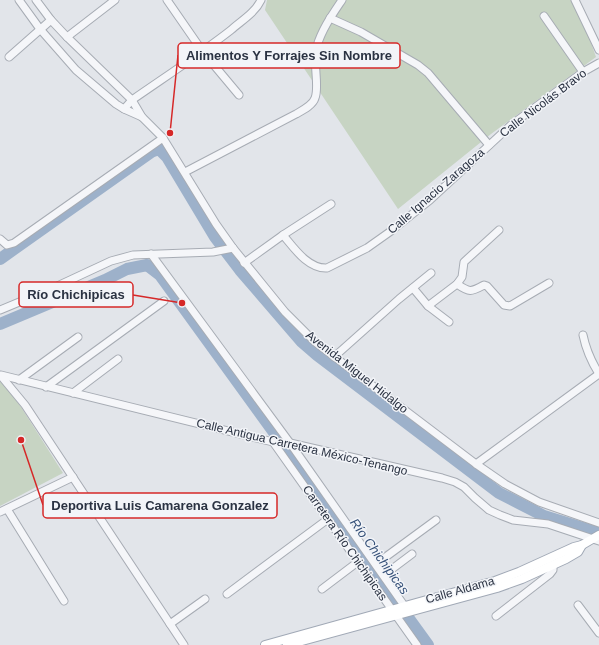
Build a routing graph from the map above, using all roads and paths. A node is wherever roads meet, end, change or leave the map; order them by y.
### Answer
1 (19, 0) edge
2 (36, 0) edge
3 (115, 0) edge
4 (167, 0) edge
5 (261, 0) edge
6 (342, 0) edge
7 (575, 0) edge
8 (544, 16) dead end
9 (330, 18) junction
10 (51, 20) junction
11 (40, 29) junction
12 (67, 37) junction
13 (599, 50) edge
14 (203, 52) junction
15 (9, 57) dead end
16 (599, 63) edge
17 (583, 72) junction
18 (239, 95) dead end
19 (132, 100) junction
20 (124, 109) junction
21 (142, 117) junction
22 (163, 138) junction
23 (489, 145) junction
24 (184, 172) junction
25 (332, 204) dead end
26 (499, 230) dead end
27 (283, 235) junction
28 (0, 239) edge
29 (228, 249) junction
30 (151, 254) junction
31 (244, 263) junction
32 (431, 273) dead end
33 (549, 283) dead end
34 (457, 284) junction
35 (413, 288) junction
36 (164, 301) dead end
37 (428, 306) junction
38 (0, 310) edge
39 (449, 322) dead end
40 (583, 335) dead end
41 (78, 337) dead end
42 (334, 357) junction
43 (118, 359) dead end
44 (599, 374) edge
45 (0, 375) edge
46 (19, 380) junction
47 (46, 387) junction
48 (72, 394) junction
49 (276, 442) junction
50 (289, 443) junction
51 (476, 464) junction
52 (73, 477) junction
53 (7, 509) junction
54 (0, 512) edge
55 (328, 519) junction
56 (436, 520) dead end
57 (599, 524) edge
58 (597, 538) edge
59 (582, 546) junction
60 (412, 554) dead end
61 (358, 561) junction
62 (376, 564) junction
63 (553, 565) junction
64 (384, 575) junction
65 (322, 589) dead end
66 (227, 594) dead end
67 (205, 599) dead end
68 (64, 601) dead end
69 (578, 605) dead end
70 (407, 608) junction
71 (393, 612) junction
72 (496, 616) dead end
73 (170, 624) junction
74 (599, 632) edge
75 (184, 645) edge
76 (264, 645) edge
77 (287, 645) edge
78 (417, 645) edge

1 - 11 street, Avenida Miguel Hidalgo
2 - 10 street, Avenida Miguel Hidalgo
3 - 12 street
4 - 14 street
5 - 14 street
6 - 9 street
7 - 13 street
8 - 17 street
9 - 23 street
9 - 24 street
10 - 11 street
10 - 12 street, Avenida Miguel Hidalgo
11 - 15 street
11 - 20 street, Avenida Miguel Hidalgo
12 - 19 street, Avenida Miguel Hidalgo
14 - 18 street
14 - 19 street
16 - 17 street, Calle Nicolás Bravo
17 - 23 street, Calle Nicolás Bravo
19 - 20 street
19 - 21 street, Avenida Miguel Hidalgo
20 - 21 street, Avenida Miguel Hidalgo
21 - 22 street, Avenida Miguel Hidalgo
22 - 24 street, Avenida Miguel Hidalgo
22 - 28 street
23 - 27 street, Calle Ignacio Zaragoza
24 - 29 street, Avenida Miguel Hidalgo
25 - 27 street
26 - 34 street
27 - 31 street
29 - 30 street
29 - 31 street, Avenida Miguel Hidalgo
30 - 38 street
30 - 50 street
31 - 42 street, Avenida Miguel Hidalgo
32 - 35 street
33 - 34 street
34 - 37 street
35 - 37 street
35 - 42 street
36 - 47 street
37 - 39 street
40 - 44 street
41 - 46 street
42 - 51 street, Avenida Miguel Hidalgo
43 - 48 street
44 - 51 street
45 - 46 street, Calle Antigua Carretera México-Tenango
45 - 52 street
46 - 47 street, Calle Antigua Carretera México-Tenango
47 - 48 street, Calle Antigua Carretera México-Tenango
48 - 49 street, Calle Antigua Carretera México-Tenango
49 - 50 street, Calle Antigua Carretera México-Tenango
49 - 55 street, Carretera Río Chichipicas
50 - 58 street, Calle Antigua Carretera México-Tenango
50 - 62 street
51 - 57 street, Avenida Miguel Hidalgo
52 - 53 street
52 - 73 street
53 - 54 street
53 - 68 street
55 - 61 street, Carretera Río Chichipicas
55 - 66 street
56 - 62 street
58 - 59 main road, Calle Aldama
59 - 63 main road, Calle Aldama
59 - 70 main road, Calle Aldama
60 - 64 street
61 - 65 street
61 - 71 street, Carretera Río Chichipicas
62 - 64 street
63 - 70 main road, Calle Aldama
63 - 72 street
64 - 70 street
67 - 73 street
69 - 74 street
70 - 71 main road, Calle Aldama
71 - 76 main road, Calle Aldama
71 - 77 main road, Calle Aldama
71 - 78 street, Carretera Río Chichipicas
73 - 75 street

